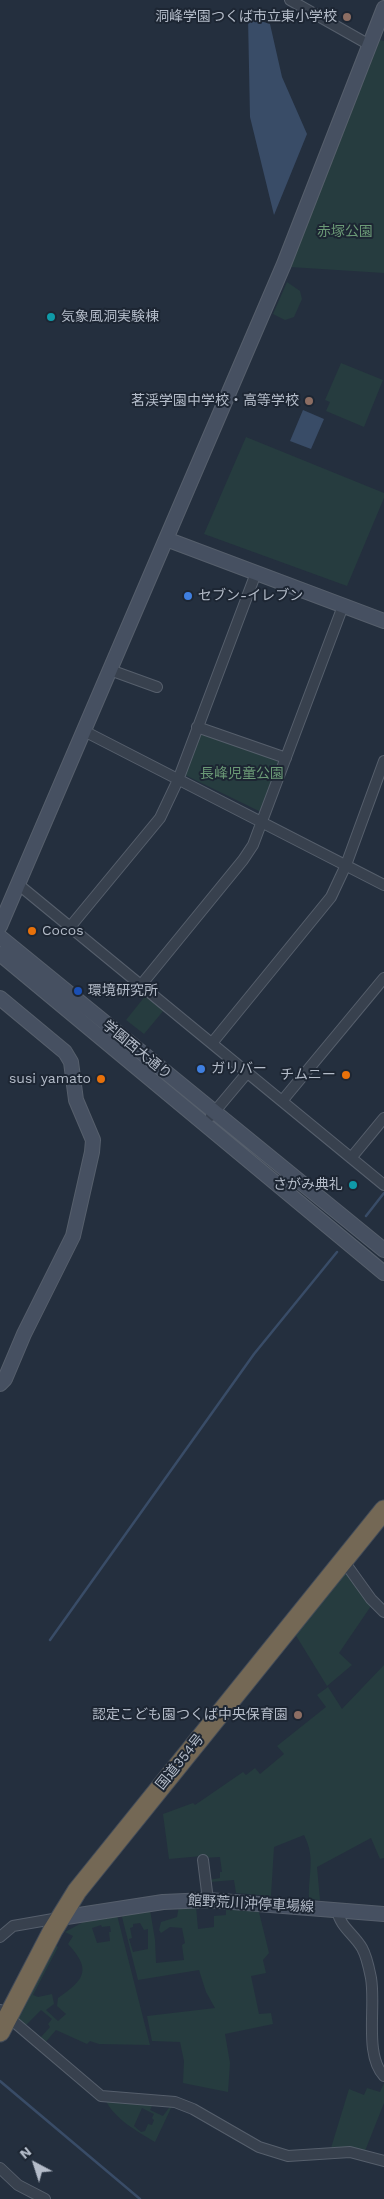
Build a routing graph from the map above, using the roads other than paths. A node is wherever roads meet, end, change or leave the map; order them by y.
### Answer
1 (290, 0) edge
2 (384, 8) edge
3 (366, 43) dead end
4 (166, 539) junction
5 (256, 573) junction
6 (343, 606) junction
7 (384, 621) edge
8 (110, 670) junction
9 (157, 687) dead end
10 (197, 727) junction
11 (84, 731) junction
12 (286, 758) junction
13 (384, 761) edge
14 (178, 780) junction
15 (262, 822) junction
16 (346, 865) junction
17 (19, 884) junction
18 (384, 885) edge
19 (0, 926) edge
20 (70, 927) junction
21 (0, 937) edge
22 (0, 954) edge
23 (384, 978) edge
24 (141, 985) junction
25 (0, 998) edge
26 (212, 1042) junction
27 (247, 1073) junction
28 (282, 1101) junction
29 (209, 1118) junction
30 (384, 1118) edge
31 (351, 1158) junction
32 (271, 1168) junction
33 (384, 1185) edge
34 (384, 1250) edge
35 (384, 1262) edge
36 (384, 1273) edge
37 (0, 1384) edge
38 (384, 1510) edge
39 (343, 1560) junction
40 (384, 1612) edge
41 (203, 1860) dead end
42 (208, 1900) junction
43 (337, 1910) junction
44 (384, 1914) edge
45 (60, 1918) junction
46 (0, 1937) edge
47 (3, 2020) edge
48 (384, 2076) edge
49 (384, 2161) edge
50 (0, 2168) edge
51 (44, 2199) edge

1 - 3 street
2 - 4 street
4 - 5 street
4 - 8 street
5 - 6 street
5 - 10 street
6 - 7 street
6 - 12 street
8 - 9 street
8 - 11 street
10 - 12 street
10 - 14 street
11 - 14 street
11 - 17 street
12 - 15 street
13 - 16 street
14 - 15 street
14 - 20 street
15 - 16 street
15 - 24 street
16 - 18 street
16 - 26 street
17 - 19 street
17 - 20 street
20 - 24 street
21 - 29 street, 学園西大通り
22 - 29 street, 学園西大通り
23 - 28 street
24 - 26 street
25 - 37 street
26 - 27 street
27 - 28 street
27 - 29 street
28 - 31 street
29 - 32 street, 学園西大通り
30 - 31 street
31 - 33 street
32 - 34 street, 学園西大通り
32 - 35 street, 学園西大通り
32 - 36 street, 学園西大通り
38 - 39 highway, 国道354号
39 - 40 street
39 - 45 highway, 国道354号
41 - 42 street
42 - 43 street, 館野荒川沖停車場線
42 - 45 street, 館野荒川沖停車場線
43 - 44 street, 館野荒川沖停車場線
43 - 48 street
45 - 46 street
45 - 47 highway, 国道354号
47 - 49 street
50 - 51 street

